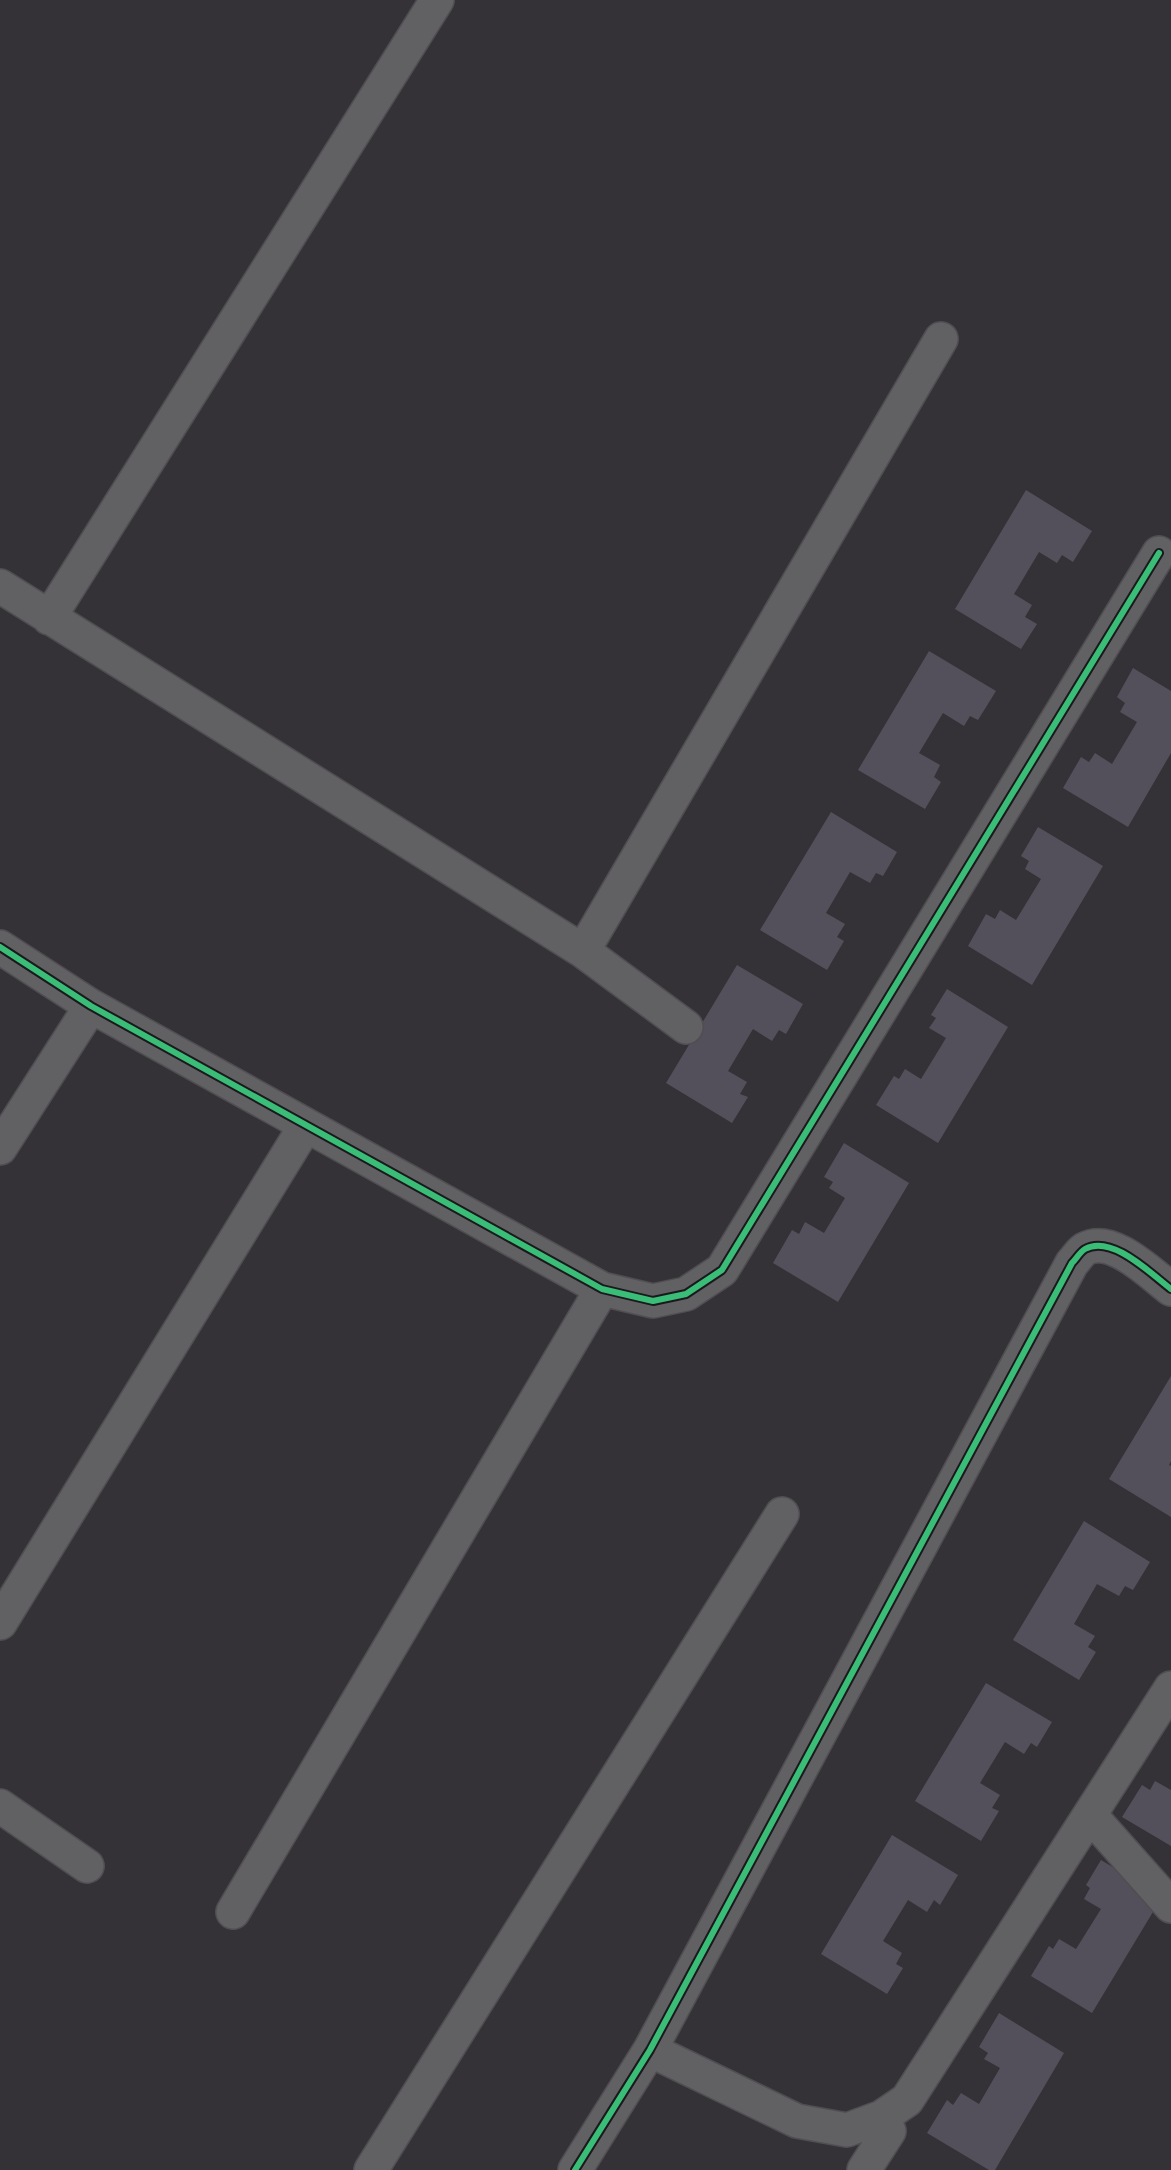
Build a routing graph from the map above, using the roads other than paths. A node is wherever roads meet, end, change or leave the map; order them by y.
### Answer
1 (437, 0) edge
2 (941, 339) dead end
3 (1159, 553) dead end
4 (0, 586) edge
5 (49, 618) junction
6 (0, 948) edge
7 (583, 951) junction
8 (91, 1006) junction
9 (686, 1027) dead end
10 (306, 1125) junction
11 (0, 1148) edge
12 (602, 1288) junction
13 (1171, 1289) edge
14 (782, 1514) dead end
15 (0, 1623) edge
16 (1171, 1688) edge
17 (0, 1806) edge
18 (1090, 1815) junction
19 (87, 1866) dead end
20 (1171, 1906) edge
21 (233, 1912) dead end
22 (650, 2050) junction
23 (890, 2131) dead end
24 (371, 2170) edge
25 (575, 2170) edge
26 (864, 2170) edge

1 - 5 street
2 - 7 street
3 - 12 street
4 - 5 street
5 - 7 street
6 - 8 street
7 - 9 street
8 - 10 street
8 - 11 street
10 - 12 street
10 - 15 street
12 - 21 street
13 - 22 street
14 - 24 street
16 - 18 street
17 - 19 street
18 - 20 street
18 - 22 street
22 - 25 street
23 - 26 street

